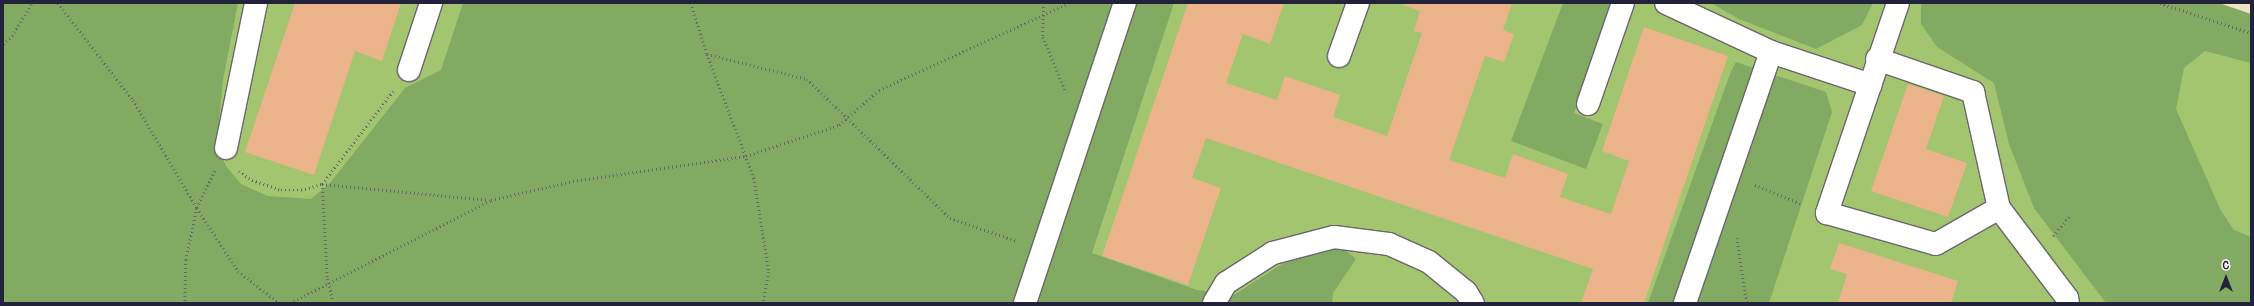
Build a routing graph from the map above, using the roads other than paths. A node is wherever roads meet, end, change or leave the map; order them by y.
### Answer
1 (256, 3) edge
2 (431, 3) edge
3 (1125, 3) edge
4 (1358, 3) edge
5 (1623, 3) edge
6 (1666, 3) edge
7 (1898, 3) edge
8 (1771, 52) junction
9 (1339, 56) dead end
10 (1878, 59) junction
11 (409, 70) road end
12 (1870, 85) junction
13 (1588, 104) dead end
14 (226, 148) road end
15 (1999, 208) junction
16 (1031, 301) edge
17 (1214, 303) edge
18 (1473, 303) edge
19 (1684, 303) edge
20 (2068, 303) edge

1 - 14 lane
2 - 11 lane
3 - 16 lane
4 - 9 lane
5 - 13 lane
6 - 8 lane
7 - 10 lane
8 - 12 lane
8 - 19 lane
10 - 12 lane
10 - 15 lane
12 - 15 lane
15 - 20 lane
17 - 18 lane

